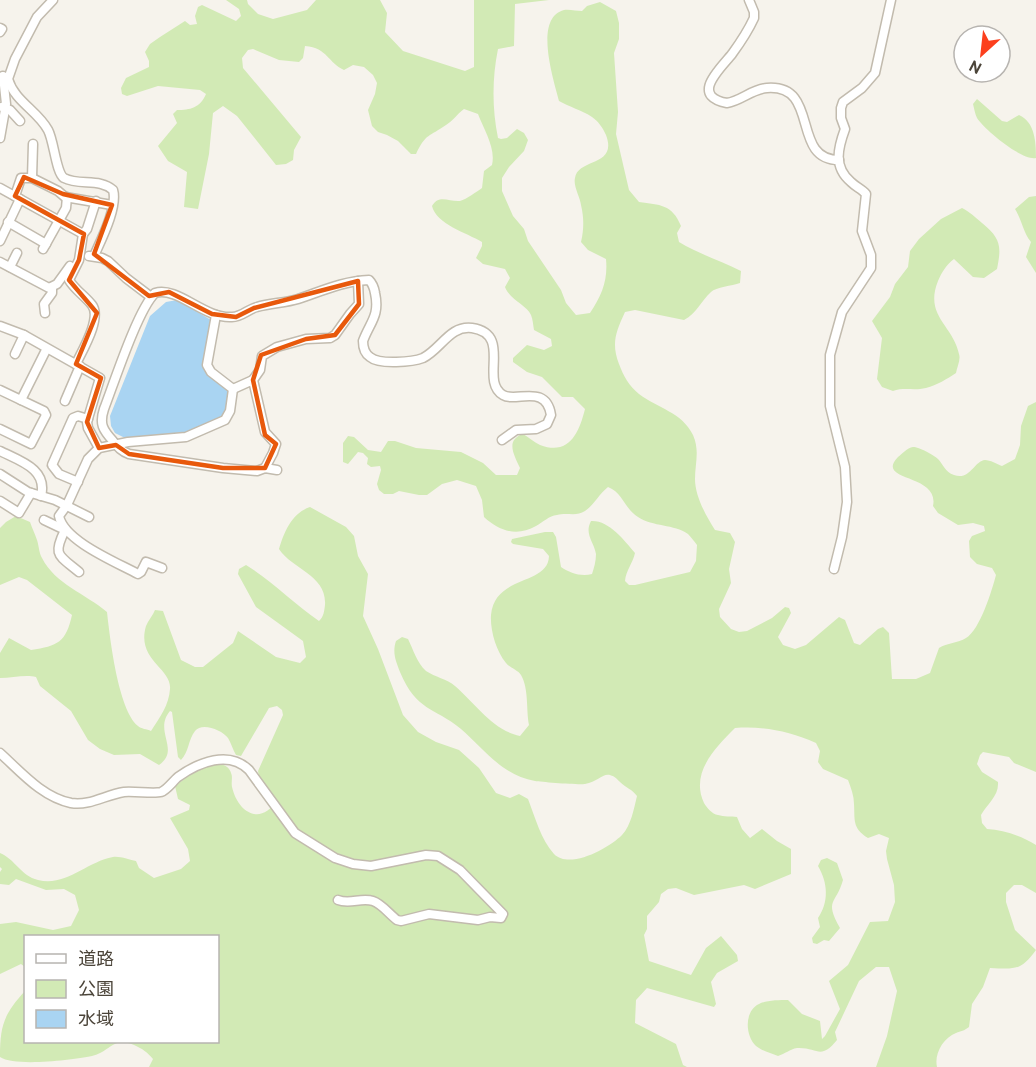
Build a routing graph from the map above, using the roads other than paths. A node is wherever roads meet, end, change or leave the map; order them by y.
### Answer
1 (53, 0) edge
2 (749, 0) edge
3 (891, 0) edge
4 (32, 28) junction
5 (2, 107) edge
6 (20, 121) dead end
7 (0, 138) edge
8 (33, 144) dead end
9 (839, 160) junction
10 (32, 178) junction
11 (0, 188) edge
12 (67, 197) junction
13 (17, 198) junction
14 (96, 201) junction
15 (112, 205) junction
16 (59, 221) junction
17 (8, 222) junction
18 (83, 234) junction
19 (0, 241) edge
20 (17, 253) dead end
21 (80, 256) junction
22 (94, 256) junction
23 (0, 262) edge
24 (10, 267) junction
25 (358, 282) junction
26 (52, 287) junction
27 (151, 297) junction
28 (95, 310) junction
29 (105, 311) dead end
30 (45, 313) dead end
31 (216, 315) junction
32 (0, 326) edge
33 (24, 335) junction
34 (46, 350) junction
35 (15, 354) dead end
36 (78, 365) junction
37 (253, 380) junction
38 (233, 389) junction
39 (0, 390) edge
40 (21, 400) junction
41 (65, 401) dead end
42 (48, 402) dead end
43 (44, 411) junction
44 (88, 419) junction
45 (0, 429) edge
46 (502, 440) dead end
47 (116, 445) junction
48 (99, 448) junction
49 (0, 451) edge
50 (265, 468) junction
51 (277, 470) dead end
52 (0, 474) edge
53 (78, 482) junction
54 (32, 493) junction
55 (41, 496) junction
56 (0, 501) edge
57 (67, 505) junction
58 (89, 517) dead end
59 (44, 520) dead end
60 (65, 530) junction
61 (162, 568) dead end
62 (834, 569) dead end
63 (79, 572) dead end
64 (0, 753) edge
65 (338, 900) dead end

1 - 4 street
2 - 9 street
3 - 9 street
4 - 5 street
4 - 15 street
5 - 6 street
5 - 7 street
8 - 10 street
9 - 62 street
10 - 12 street
10 - 13 street
11 - 13 street
12 - 14 street
12 - 16 street
13 - 16 street
13 - 17 street
14 - 15 street
14 - 18 street
15 - 22 street
16 - 17 street
16 - 18 street
17 - 19 street
18 - 21 street
20 - 24 street
21 - 22 street
21 - 26 street
21 - 28 street
22 - 27 street
23 - 24 street
24 - 26 street
25 - 31 street
25 - 37 street
25 - 46 street
26 - 30 street
27 - 31 street
27 - 47 street
28 - 29 street
28 - 36 street
31 - 38 street
32 - 33 street
33 - 34 street
33 - 35 street
34 - 36 street
34 - 40 street
36 - 41 street
36 - 44 street
37 - 38 street
37 - 50 street
38 - 47 street
39 - 40 street
40 - 43 street
42 - 43 street
43 - 45 street
44 - 48 street
44 - 53 street
47 - 48 street
47 - 50 street
48 - 53 street
49 - 55 street
50 - 51 street
52 - 54 street
53 - 57 street
54 - 55 street
54 - 56 street
55 - 57 street
57 - 58 street
57 - 60 street
59 - 60 street
60 - 61 street
60 - 63 street
64 - 65 street

